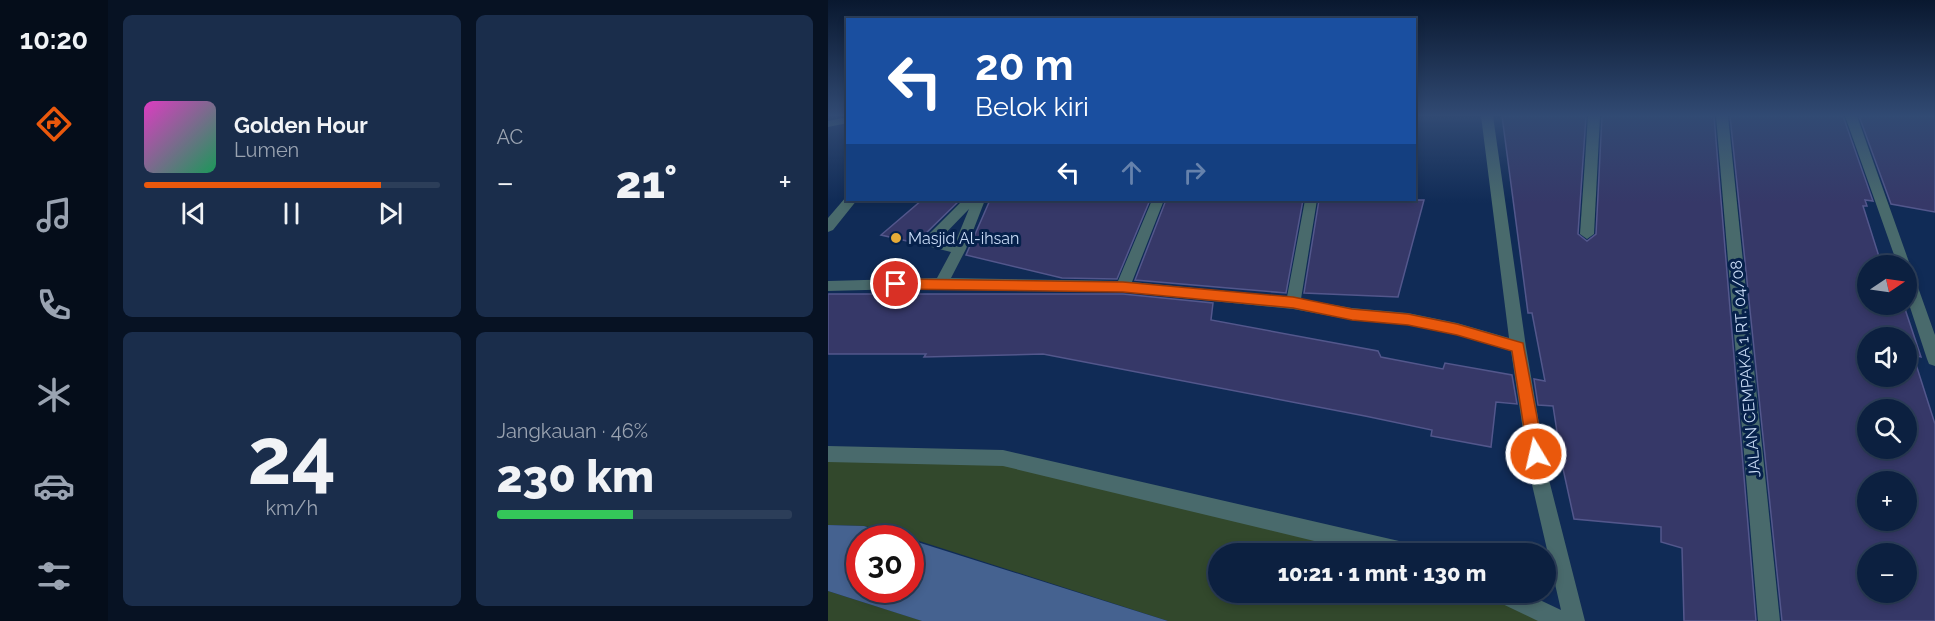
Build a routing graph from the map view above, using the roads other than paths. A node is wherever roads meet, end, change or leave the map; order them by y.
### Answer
1 (1491, 145) edge
2 (1592, 145) edge
3 (1725, 145) edge
4 (1861, 145) edge
5 (849, 201) edge
6 (969, 201) edge
7 (979, 201) edge
8 (1158, 201) edge
9 (1311, 201) edge
10 (828, 227) edge
11 (1587, 234) dead end
12 (959, 249) junction
13 (1901, 255) edge
14 (941, 283) junction
15 (828, 286) edge
16 (1123, 287) junction
17 (1293, 303) junction
18 (1917, 304) edge
19 (1518, 347) junction
20 (1935, 359) edge
21 (828, 454) edge
22 (1365, 543) edge
23 (1523, 603) edge
24 (1562, 621) edge
25 (1574, 621) edge
26 (1769, 621) edge

1 - 19 street
2 - 11 street
3 - 26 street, JALAN CEMPAKA 1 RT. 04/08
4 - 13 street
5 - 10 street
6 - 12 street
7 - 12 street
8 - 16 street
9 - 17 street
12 - 14 street
14 - 15 street
14 - 16 street
16 - 17 street
17 - 19 street
18 - 20 street
19 - 25 street
21 - 22 street
23 - 24 street

